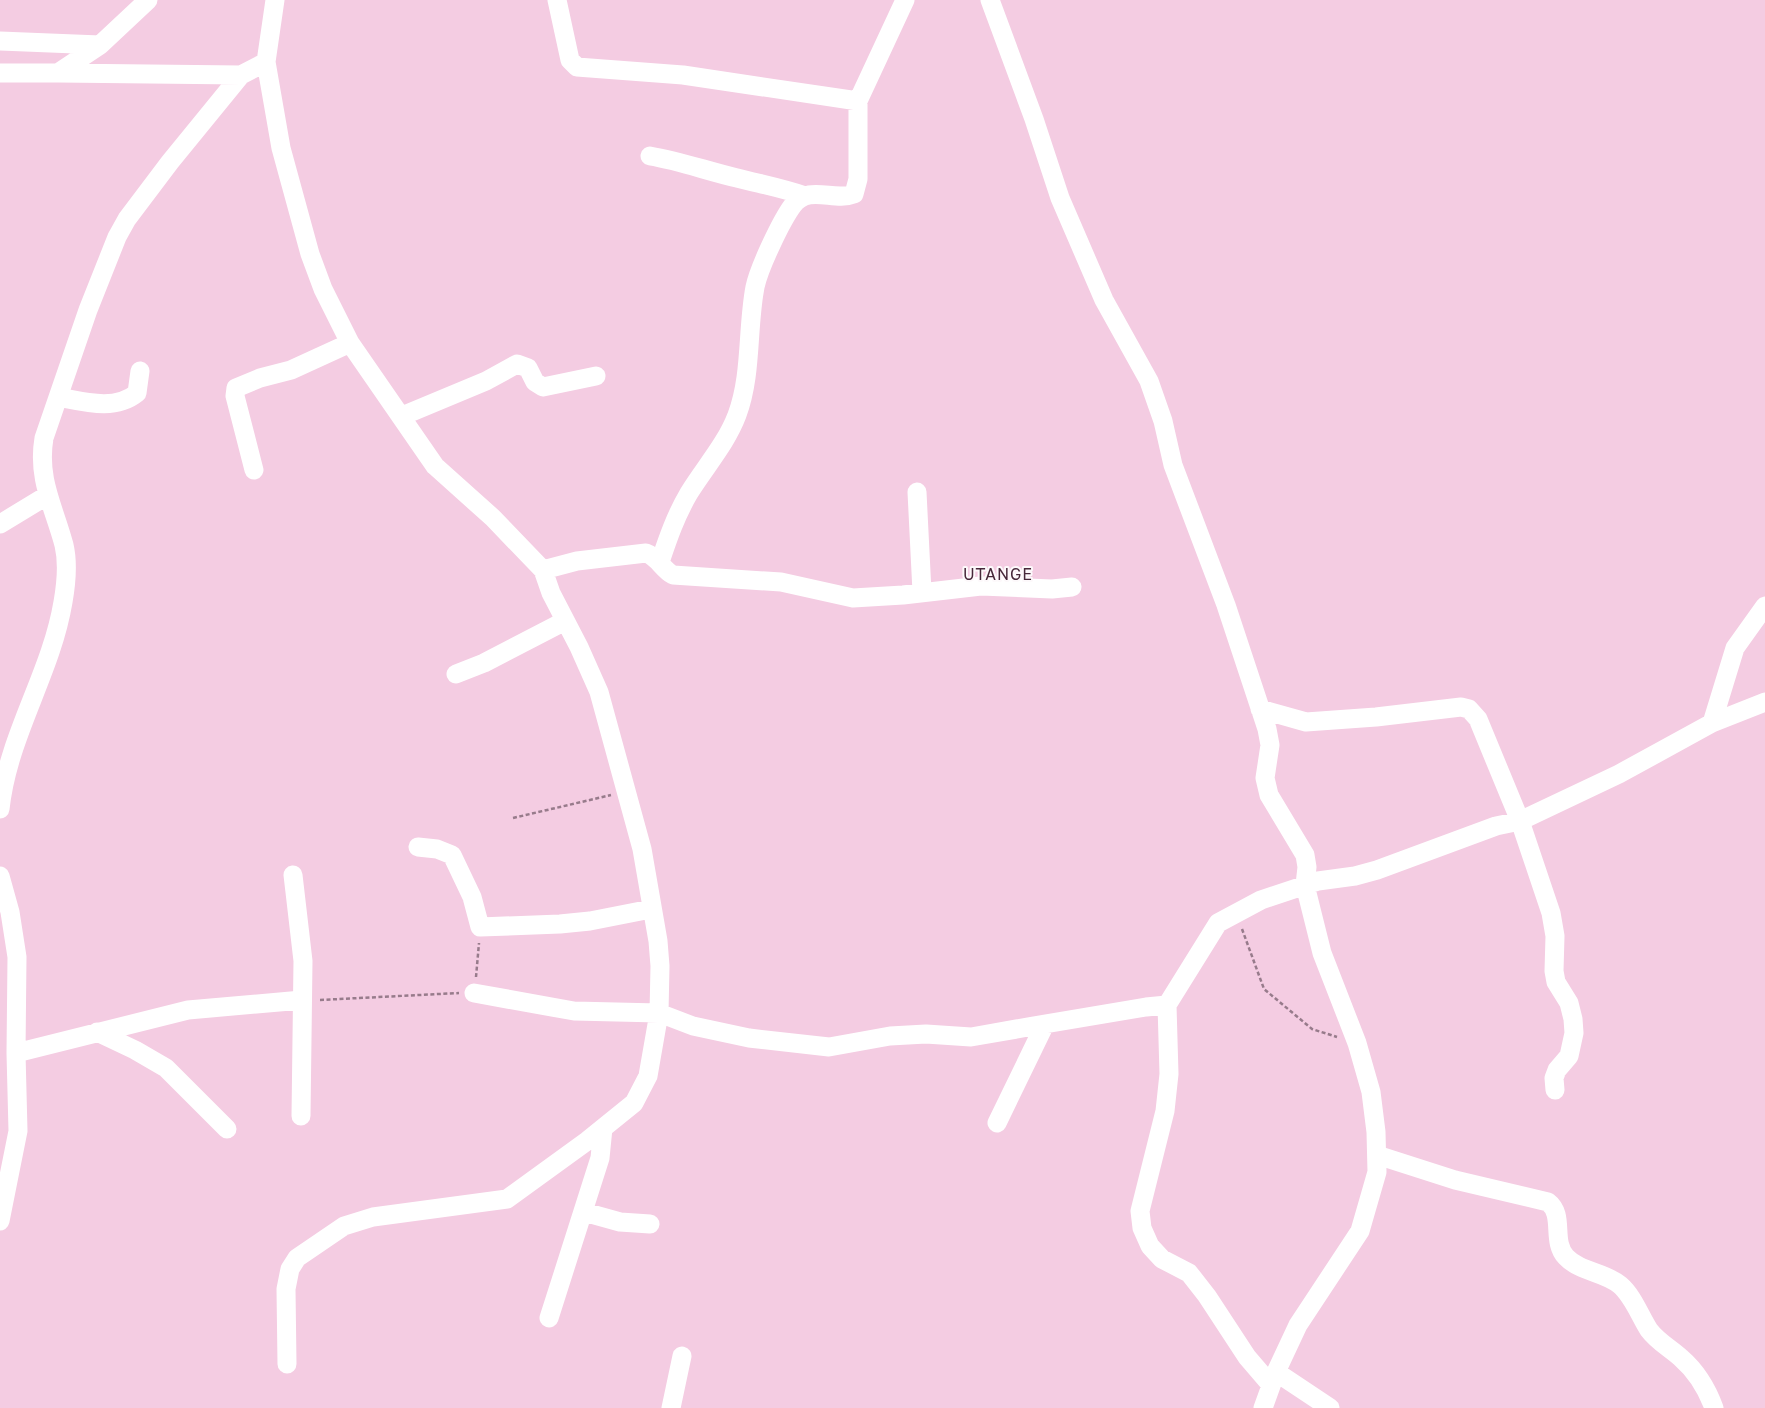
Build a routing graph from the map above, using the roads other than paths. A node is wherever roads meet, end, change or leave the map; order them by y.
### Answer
1 (148, 0) edge
2 (275, 0) edge
3 (557, 0) edge
4 (905, 0) edge
5 (990, 0) edge
6 (0, 41) edge
7 (100, 45) junction
8 (266, 62) junction
9 (0, 73) edge
10 (58, 73) junction
11 (241, 75) junction
12 (858, 101) junction
13 (650, 156) dead end
14 (805, 196) junction
15 (350, 343) junction
16 (140, 371) dead end
17 (596, 376) dead end
18 (58, 397) junction
19 (402, 416) junction
20 (254, 470) dead end
21 (917, 492) dead end
22 (48, 495) junction
23 (0, 524) edge
24 (660, 562) junction
25 (543, 570) junction
26 (1072, 587) dead end
27 (922, 592) junction
28 (1765, 606) edge
29 (565, 621) junction
30 (456, 674) dead end
31 (1765, 702) edge
32 (1260, 709) junction
33 (1712, 722) junction
34 (0, 809) edge
35 (1520, 821) junction
36 (418, 846) dead end
37 (293, 875) dead end
38 (0, 876) edge
39 (1305, 885) junction
40 (651, 909) junction
41 (474, 992) road end
42 (302, 1000) junction
43 (1166, 1006) junction
44 (659, 1013) junction
45 (1045, 1024) junction
46 (97, 1032) junction
47 (16, 1053) junction
48 (1554, 1090) dead end
49 (300, 1116) dead end
50 (997, 1123) dead end
51 (603, 1128) junction
52 (227, 1129) dead end
53 (1377, 1156) junction
54 (584, 1212) junction
55 (0, 1221) edge
56 (650, 1224) dead end
57 (550, 1318) dead end
58 (682, 1356) dead end
59 (287, 1364) dead end
60 (1273, 1378) junction
61 (671, 1408) edge
62 (1263, 1408) edge
63 (1330, 1408) edge
64 (1714, 1408) edge

1 - 7 street
2 - 8 street
3 - 12 street
4 - 12 street
5 - 32 street
6 - 7 street
7 - 10 street
8 - 11 street
8 - 15 street
9 - 10 street
10 - 11 street
11 - 18 street
12 - 14 street
13 - 14 street
14 - 24 street
15 - 19 street
15 - 20 street
16 - 18 street
17 - 19 street
18 - 22 street
19 - 25 street
21 - 27 street
22 - 23 street
22 - 34 street
24 - 25 street
24 - 27 street
25 - 29 street
26 - 27 street
28 - 33 street
29 - 30 street
29 - 40 street
31 - 33 street
32 - 35 street
32 - 39 street
33 - 35 street
35 - 39 street
35 - 48 street
36 - 40 street
37 - 42 street
38 - 47 street
39 - 43 street
39 - 53 street
40 - 44 street
41 - 44 street
42 - 46 street
42 - 49 street
43 - 45 street
43 - 60 street
44 - 45 street
44 - 51 street
45 - 50 street
46 - 47 street
46 - 52 street
47 - 55 street
51 - 54 street
51 - 59 street
53 - 60 street
53 - 64 street
54 - 56 street
54 - 57 street
58 - 61 street
60 - 62 street
60 - 63 street

